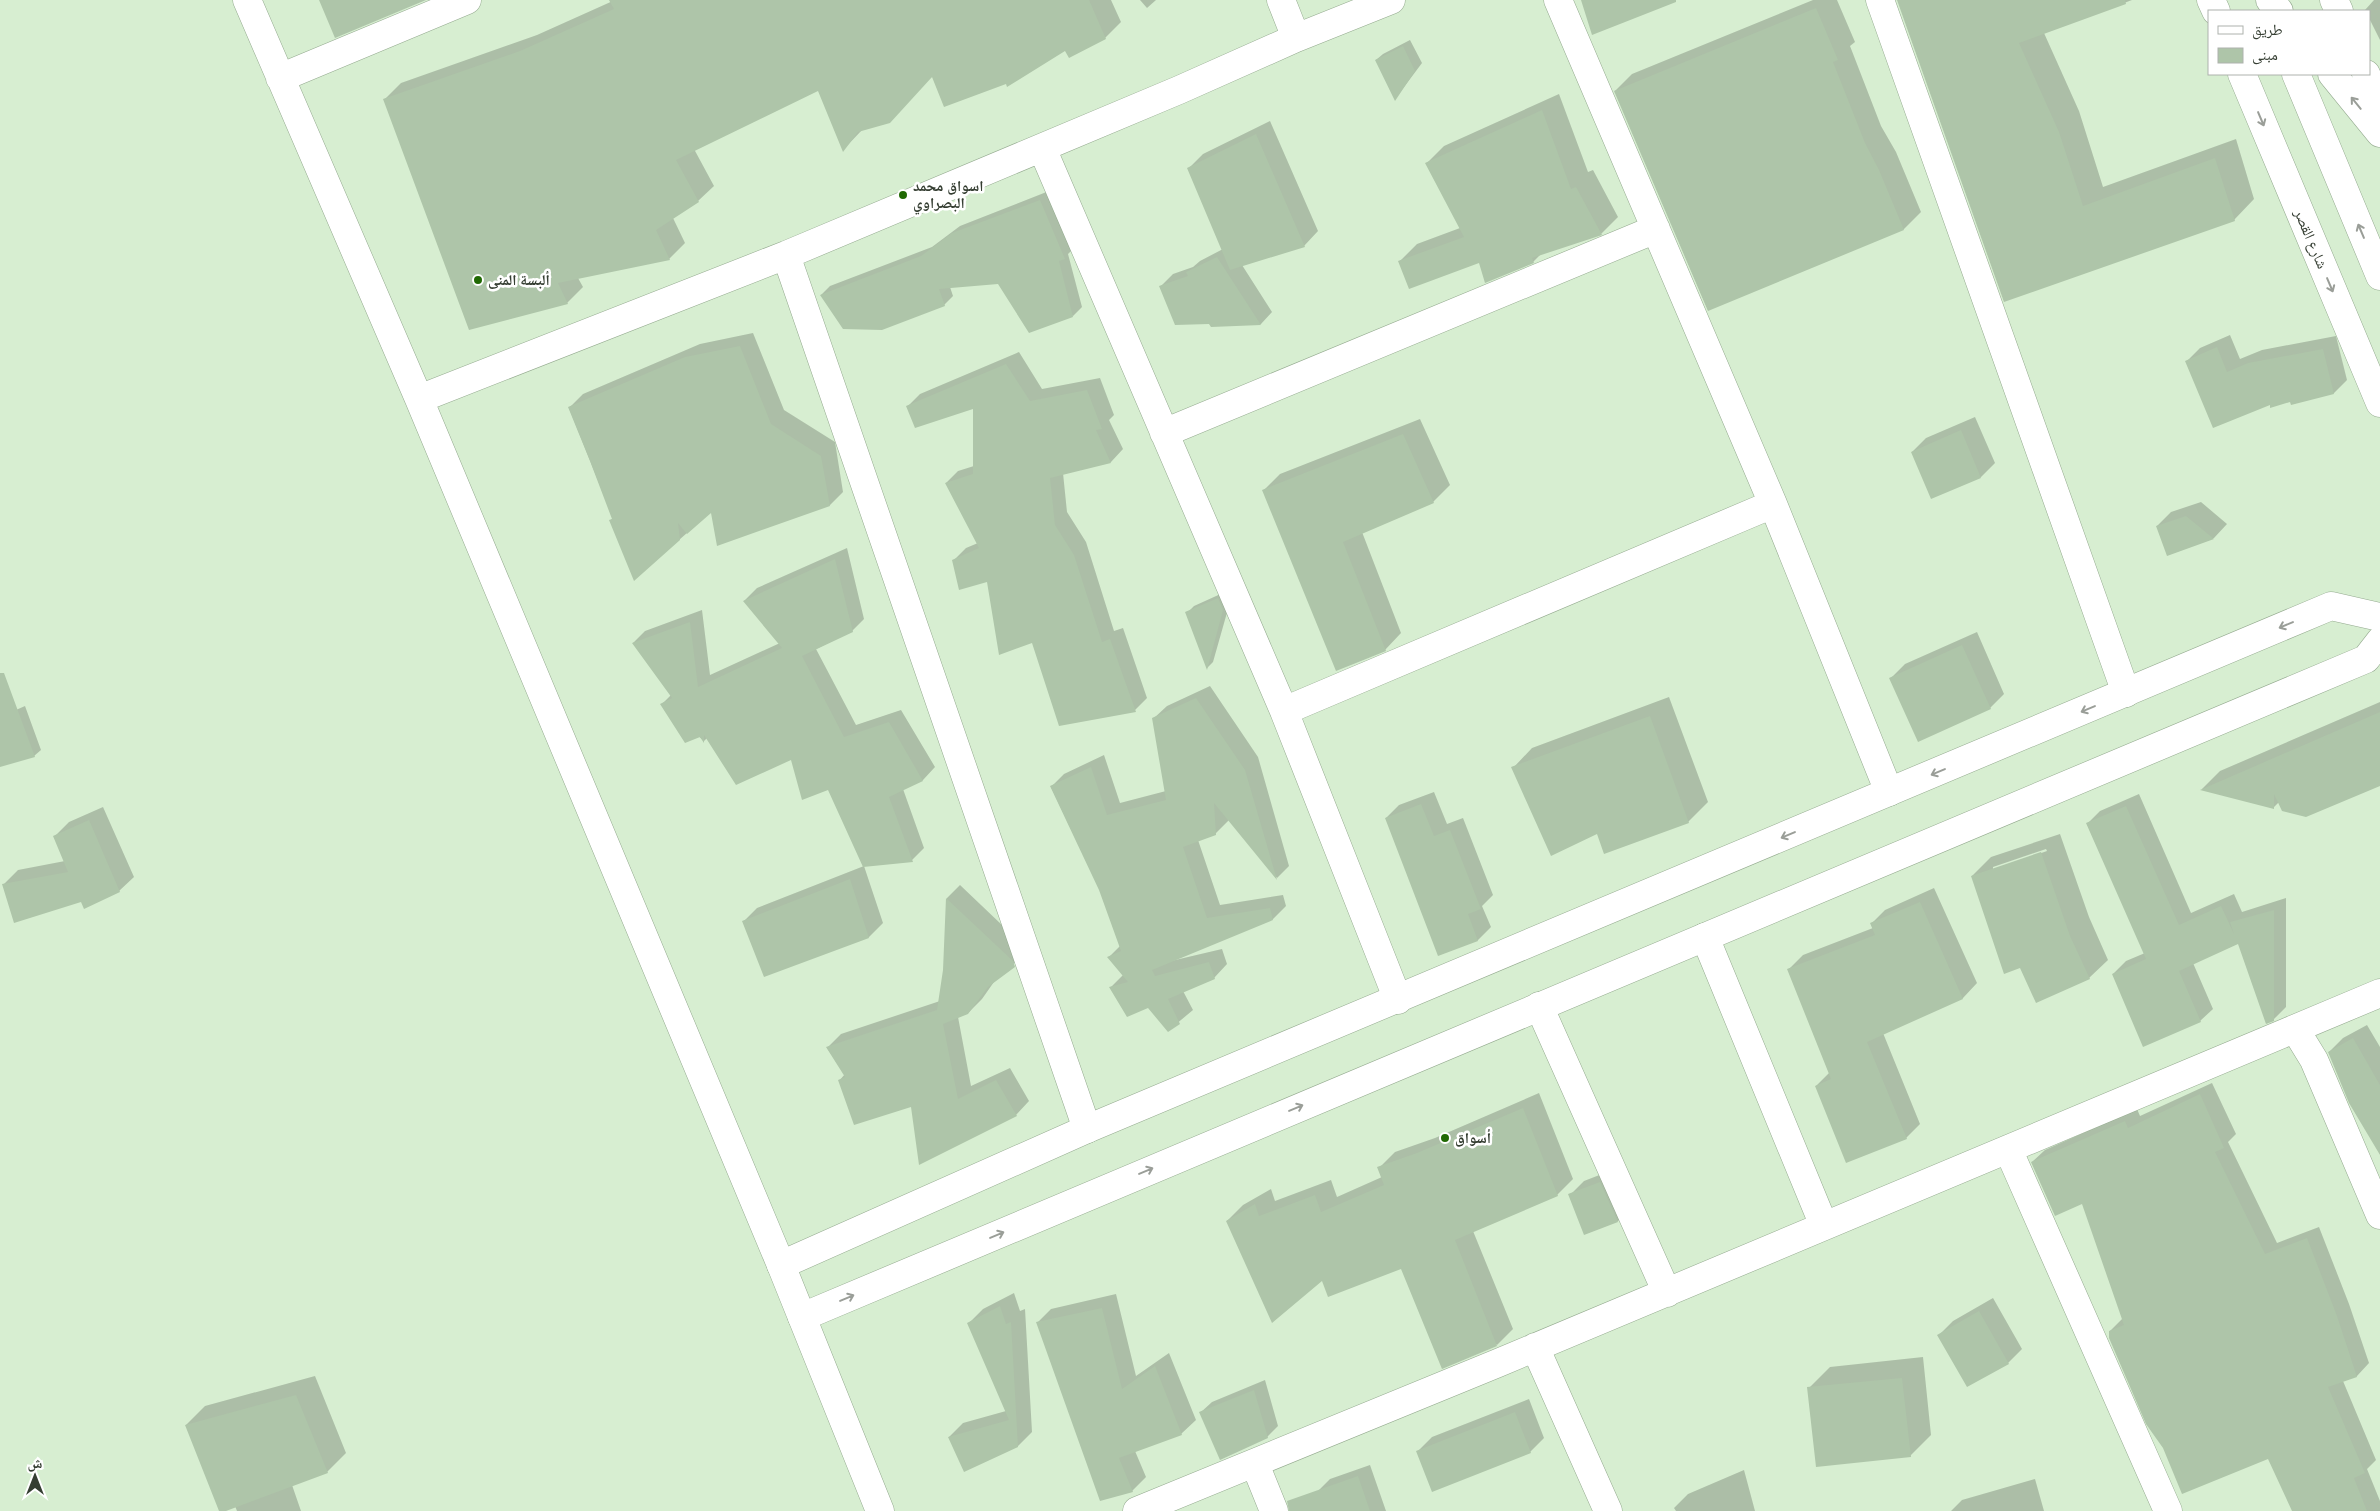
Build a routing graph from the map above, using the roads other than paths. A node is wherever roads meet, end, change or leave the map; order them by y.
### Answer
1 (247, 0) edge
2 (467, 0) edge
3 (1281, 0) edge
4 (1391, 0) edge
5 (1558, 0) edge
6 (1880, 0) edge
7 (2270, 0) edge
8 (2278, 10) edge
9 (1296, 38) junction
10 (2242, 75) edge
11 (2296, 75) edge
12 (2333, 75) edge
13 (2366, 75) edge
14 (280, 78) junction
15 (2380, 106) edge
16 (2380, 133) edge
17 (1042, 148) junction
18 (1656, 230) junction
19 (786, 255) junction
20 (2380, 276) edge
21 (419, 399) junction
22 (2380, 403) edge
23 (1164, 433) junction
24 (1773, 504) junction
25 (2380, 617) edge
26 (2380, 641) edge
27 (2126, 693) junction
28 (1284, 711) junction
29 (1889, 792) junction
30 (1705, 937) junction
31 (2380, 993) edge
32 (1398, 1000) junction
33 (1538, 1006) junction
34 (2295, 1029) junction
35 (1087, 1129) junction
36 (2008, 1149) junction
37 (2380, 1215) edge
38 (1824, 1226) junction
39 (781, 1265) junction
40 (1666, 1292) junction
41 (802, 1317) junction
42 (1535, 1347) junction
43 (1254, 1464) junction
44 (880, 1511) edge
45 (1137, 1511) edge
46 (1274, 1511) edge
47 (1608, 1511) edge
48 (2168, 1511) edge

1 - 14 street
2 - 14 street
3 - 9 street
4 - 9 street
5 - 18 street
6 - 27 street
7 - 8 street
9 - 17 street
10 -> 22 street, شارع القصر
20 -> 11 street
16 -> 12 street
13 - 15 street
14 - 21 street
17 - 19 street
17 - 23 street
18 - 23 street
18 - 24 street
19 - 21 street
19 - 35 street
21 - 39 street
23 - 28 street
24 - 28 street
24 - 29 street
25 -> 27 street
26 - 30 street
27 -> 29 street
28 - 32 street
29 -> 32 street
30 - 33 street
30 - 38 street
31 - 34 street
32 - 35 street
33 - 40 street
41 -> 33 street
34 - 36 street
34 - 37 street
35 - 39 street
36 - 38 street
36 - 48 street
38 - 40 street
39 - 41 street
40 - 42 street
41 - 44 street
42 - 43 street
42 - 47 street
43 - 45 street
43 - 46 street

